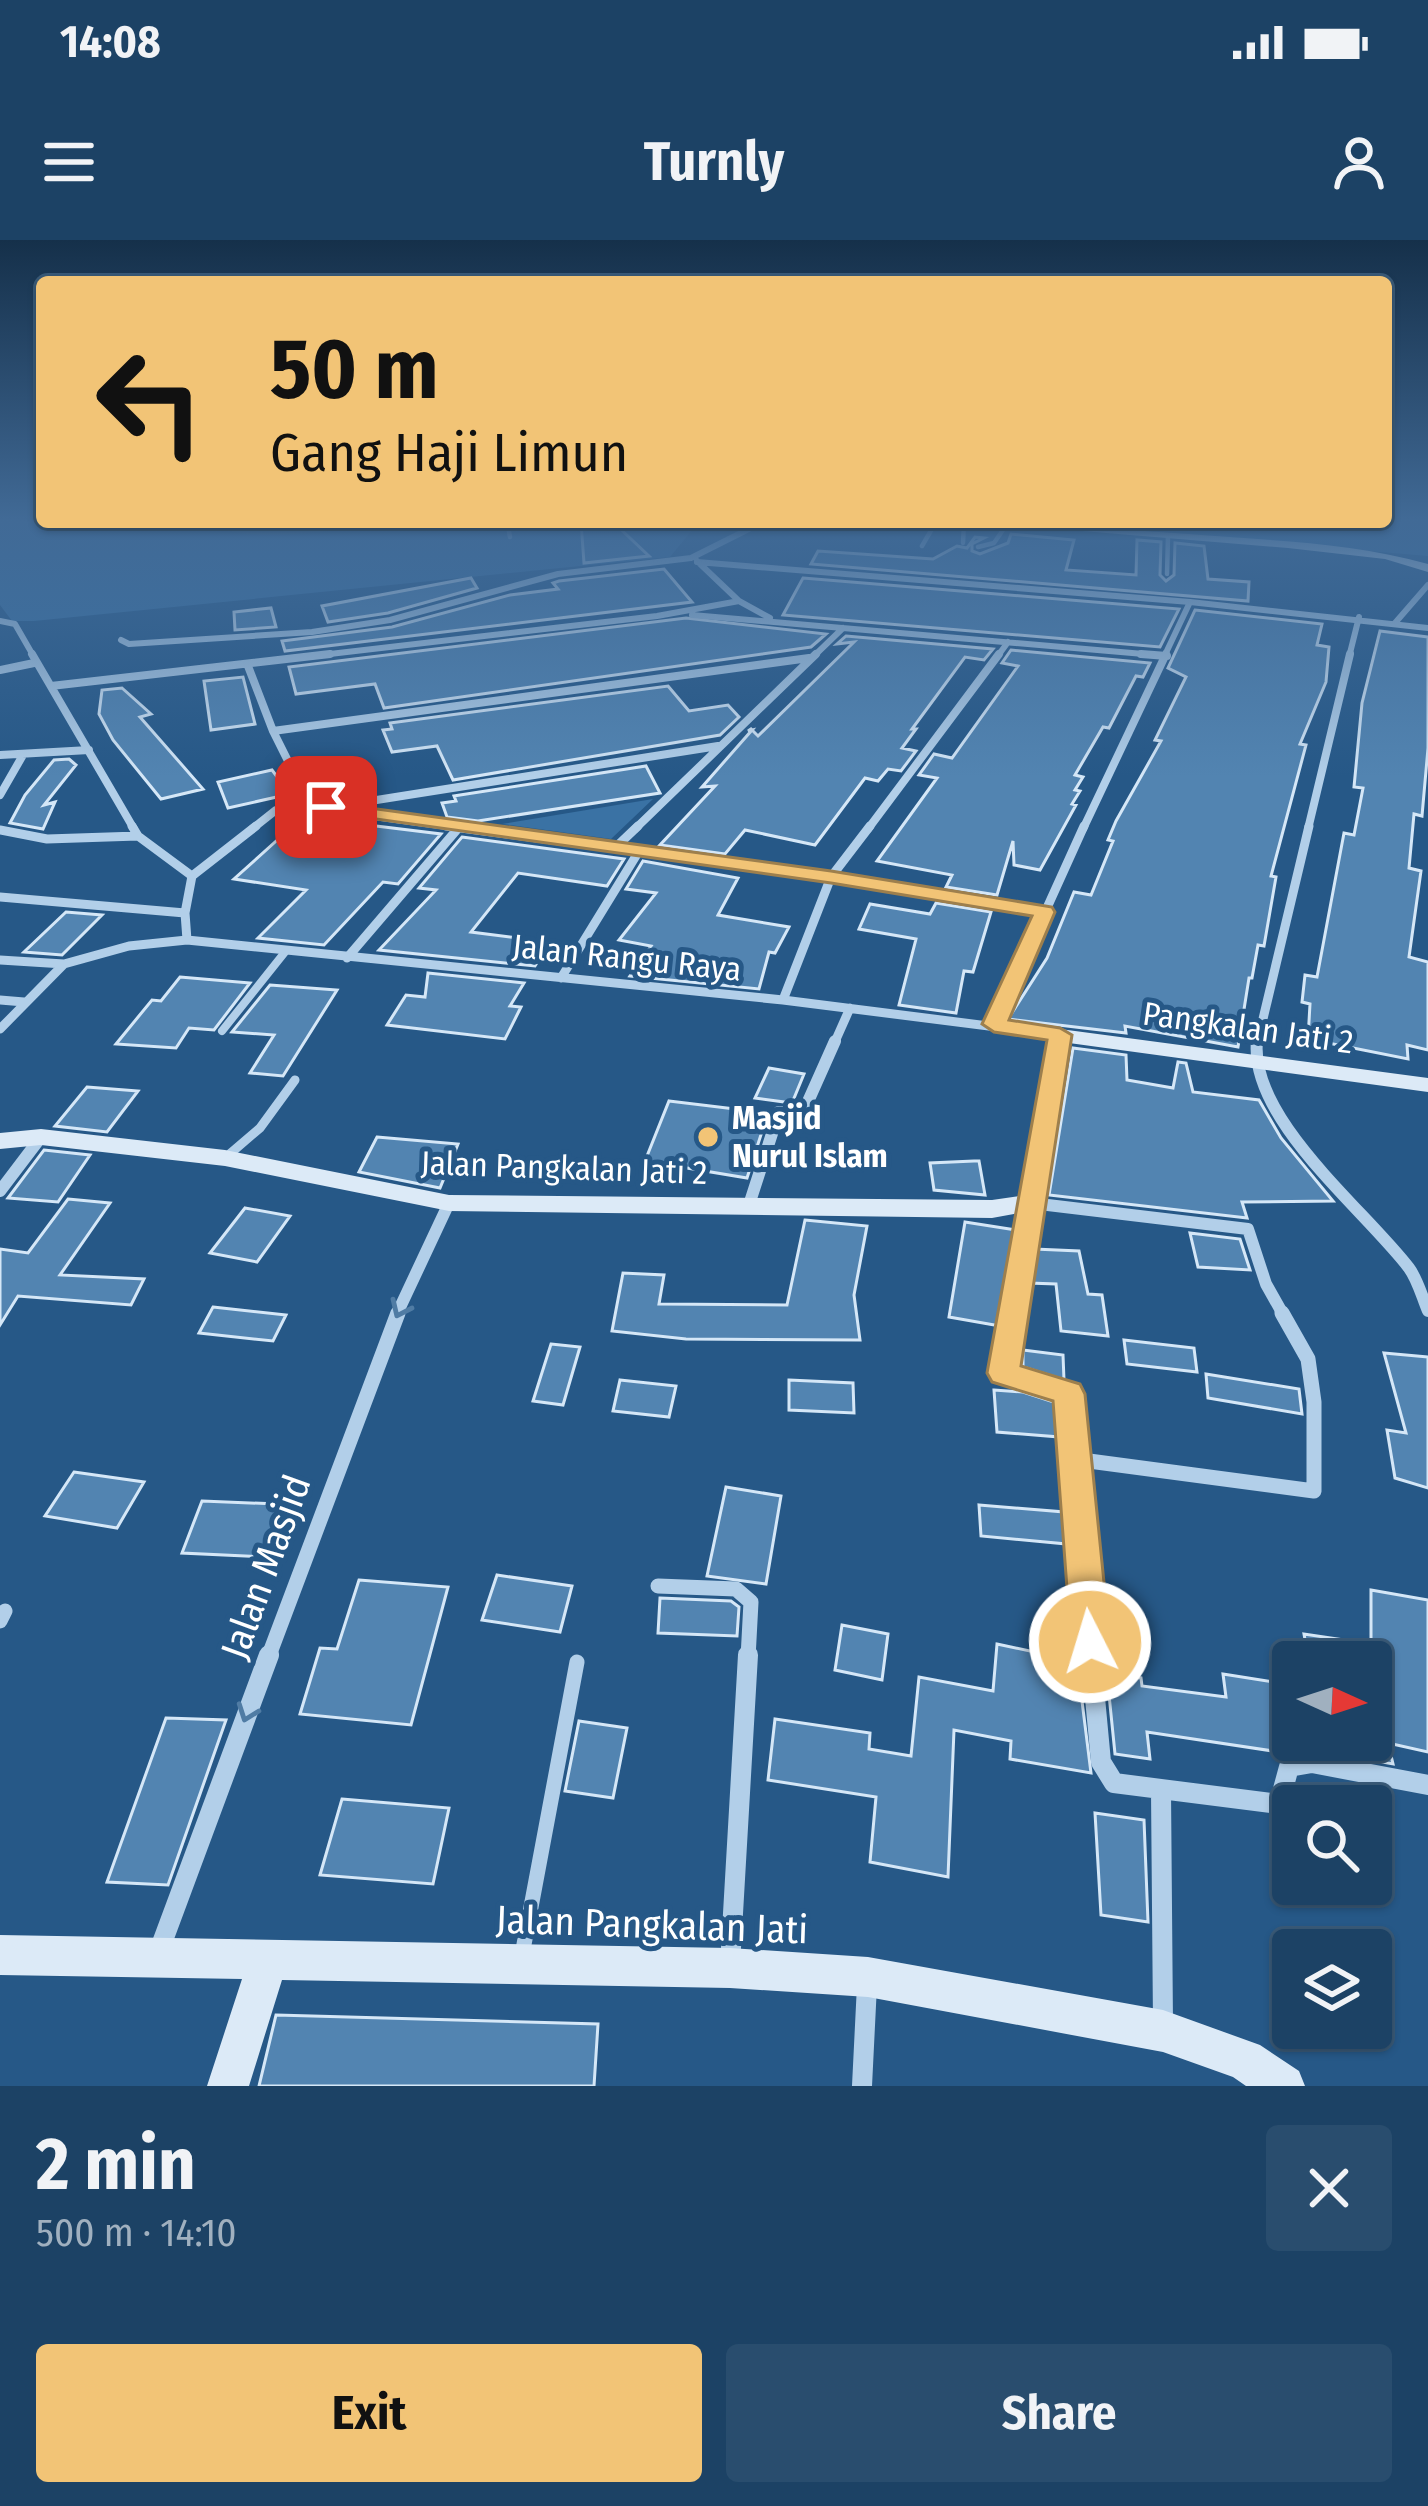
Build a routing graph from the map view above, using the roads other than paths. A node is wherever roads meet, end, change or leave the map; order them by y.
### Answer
1 (444, 605) edge
2 (720, 605) edge
3 (747, 605) edge
4 (1189, 605) edge
5 (1225, 605) edge
6 (1411, 605) edge
7 (679, 614) junction
8 (1359, 617) junction
9 (0, 621) edge
10 (778, 622) junction
11 (1395, 623) junction
12 (843, 628) junction
13 (1428, 628) edge
14 (198, 636) junction
15 (1008, 642) junction
16 (1168, 656) junction
17 (809, 658) junction
18 (34, 663) junction
19 (248, 666) junction
20 (0, 670) edge
21 (51, 686) junction
22 (273, 731) junction
23 (718, 746) junction
24 (89, 750) junction
25 (22, 754) junction
26 (0, 755) edge
27 (0, 793) edge
28 (310, 805) junction
29 (326, 807) junction
30 (460, 824) junction
31 (0, 830) edge
32 (138, 836) junction
33 (616, 846) junction
34 (639, 851) junction
35 (192, 876) junction
36 (831, 877) junction
37 (0, 897) edge
38 (1044, 912) junction
39 (185, 914) junction
40 (187, 940) junction
41 (285, 952) junction
42 (347, 958) junction
43 (0, 960) edge
44 (64, 964) junction
45 (561, 978) junction
46 (0, 1000) edge
47 (783, 1000) junction
48 (24, 1002) junction
49 (850, 1008) junction
50 (994, 1024) junction
51 (0, 1029) edge
52 (222, 1031) dead end
53 (1060, 1035) junction
54 (1255, 1064) junction
55 (295, 1080) dead end
56 (1428, 1085) edge
57 (41, 1137) junction
58 (0, 1141) edge
59 (225, 1158) junction
60 (0, 1191) edge
61 (1031, 1202) junction
62 (448, 1203) junction
63 (748, 1208) junction
64 (1428, 1311) edge
65 (1074, 1459) junction
66 (658, 1586) dead end
67 (577, 1662) dead end
68 (1428, 1784) edge
69 (1161, 1792) junction
70 (0, 1955) edge
71 (156, 1959) junction
72 (268, 1962) junction
73 (520, 1966) junction
74 (730, 1969) junction
75 (868, 1977) junction
76 (1162, 2031) junction
77 (228, 2086) edge
78 (862, 2086) edge
79 (1284, 2086) edge

1 - 14 street
2 - 7 street
3 - 10 street
4 - 16 street
5 - 8 street
6 - 11 street
7 - 10 street
7 - 19 street
8 - 11 street
8 - 54 street
9 - 18 street
10 - 12 street
11 - 13 street
12 - 15 street
12 - 17 street
14 - 14 street
15 - 16 street
15 - 36 street
16 - 38 street
17 - 22 street
17 - 23 street
18 - 20 street
18 - 21 street
19 - 21 street
19 - 22 street
21 - 24 street
22 - 28 street
23 - 29 street
23 - 33 street
24 - 25 street
24 - 32 street
25 - 26 street
25 - 27 street
28 - 29 street
28 - 35 street
29 - 30 street
30 - 33 street
30 - 42 street
31 - 32 street
32 - 35 street
33 - 34 street
34 - 36 street
34 - 45 street
35 - 39 street
36 - 38 street
36 - 47 street
37 - 39 street
38 - 50 street
39 - 40 street
40 - 41 street, Jalan Rangu Raya
40 - 44 street, Jalan Rangu Raya
41 - 42 street, Jalan Rangu Raya
41 - 52 lane
42 - 45 street, Jalan Rangu Raya
43 - 44 street
44 - 48 street
45 - 47 street, Jalan Rangu Raya
46 - 48 street
47 - 49 street, Jalan Rangu Raya
48 - 51 street
49 - 50 street, Jalan Rangu Raya
49 - 63 street
50 - 53 street, Jalan Rangu Raya
53 - 54 street, Pangkalan Jati 2
53 - 61 street
54 - 56 street, Pangkalan Jati 2
54 - 64 street
55 - 59 lane
57 - 58 street, Jalan Pangkalan Jati 2
57 - 59 street, Jalan Pangkalan Jati 2
57 - 60 street
59 - 62 street, Jalan Pangkalan Jati 2
61 - 63 street, Jalan Pangkalan Jati 2
61 - 65 street
61 - 65 street
62 - 63 street, Jalan Pangkalan Jati 2
62 -> 71 street, Jalan Masjid
65 - 69 street
66 - 74 street
67 - 73 lane
68 - 69 street
69 - 76 street
70 - 71 street, Jalan Pangkalan Jati
71 - 72 street, Jalan Pangkalan Jati
72 - 73 street, Jalan Pangkalan Jati
72 - 77 street
73 - 74 street, Jalan Pangkalan Jati
74 - 75 street, Jalan Pangkalan Jati
75 - 76 street, Jalan Pangkalan Jati
75 - 78 street
76 - 79 street, Jalan Pangkalan Jati

